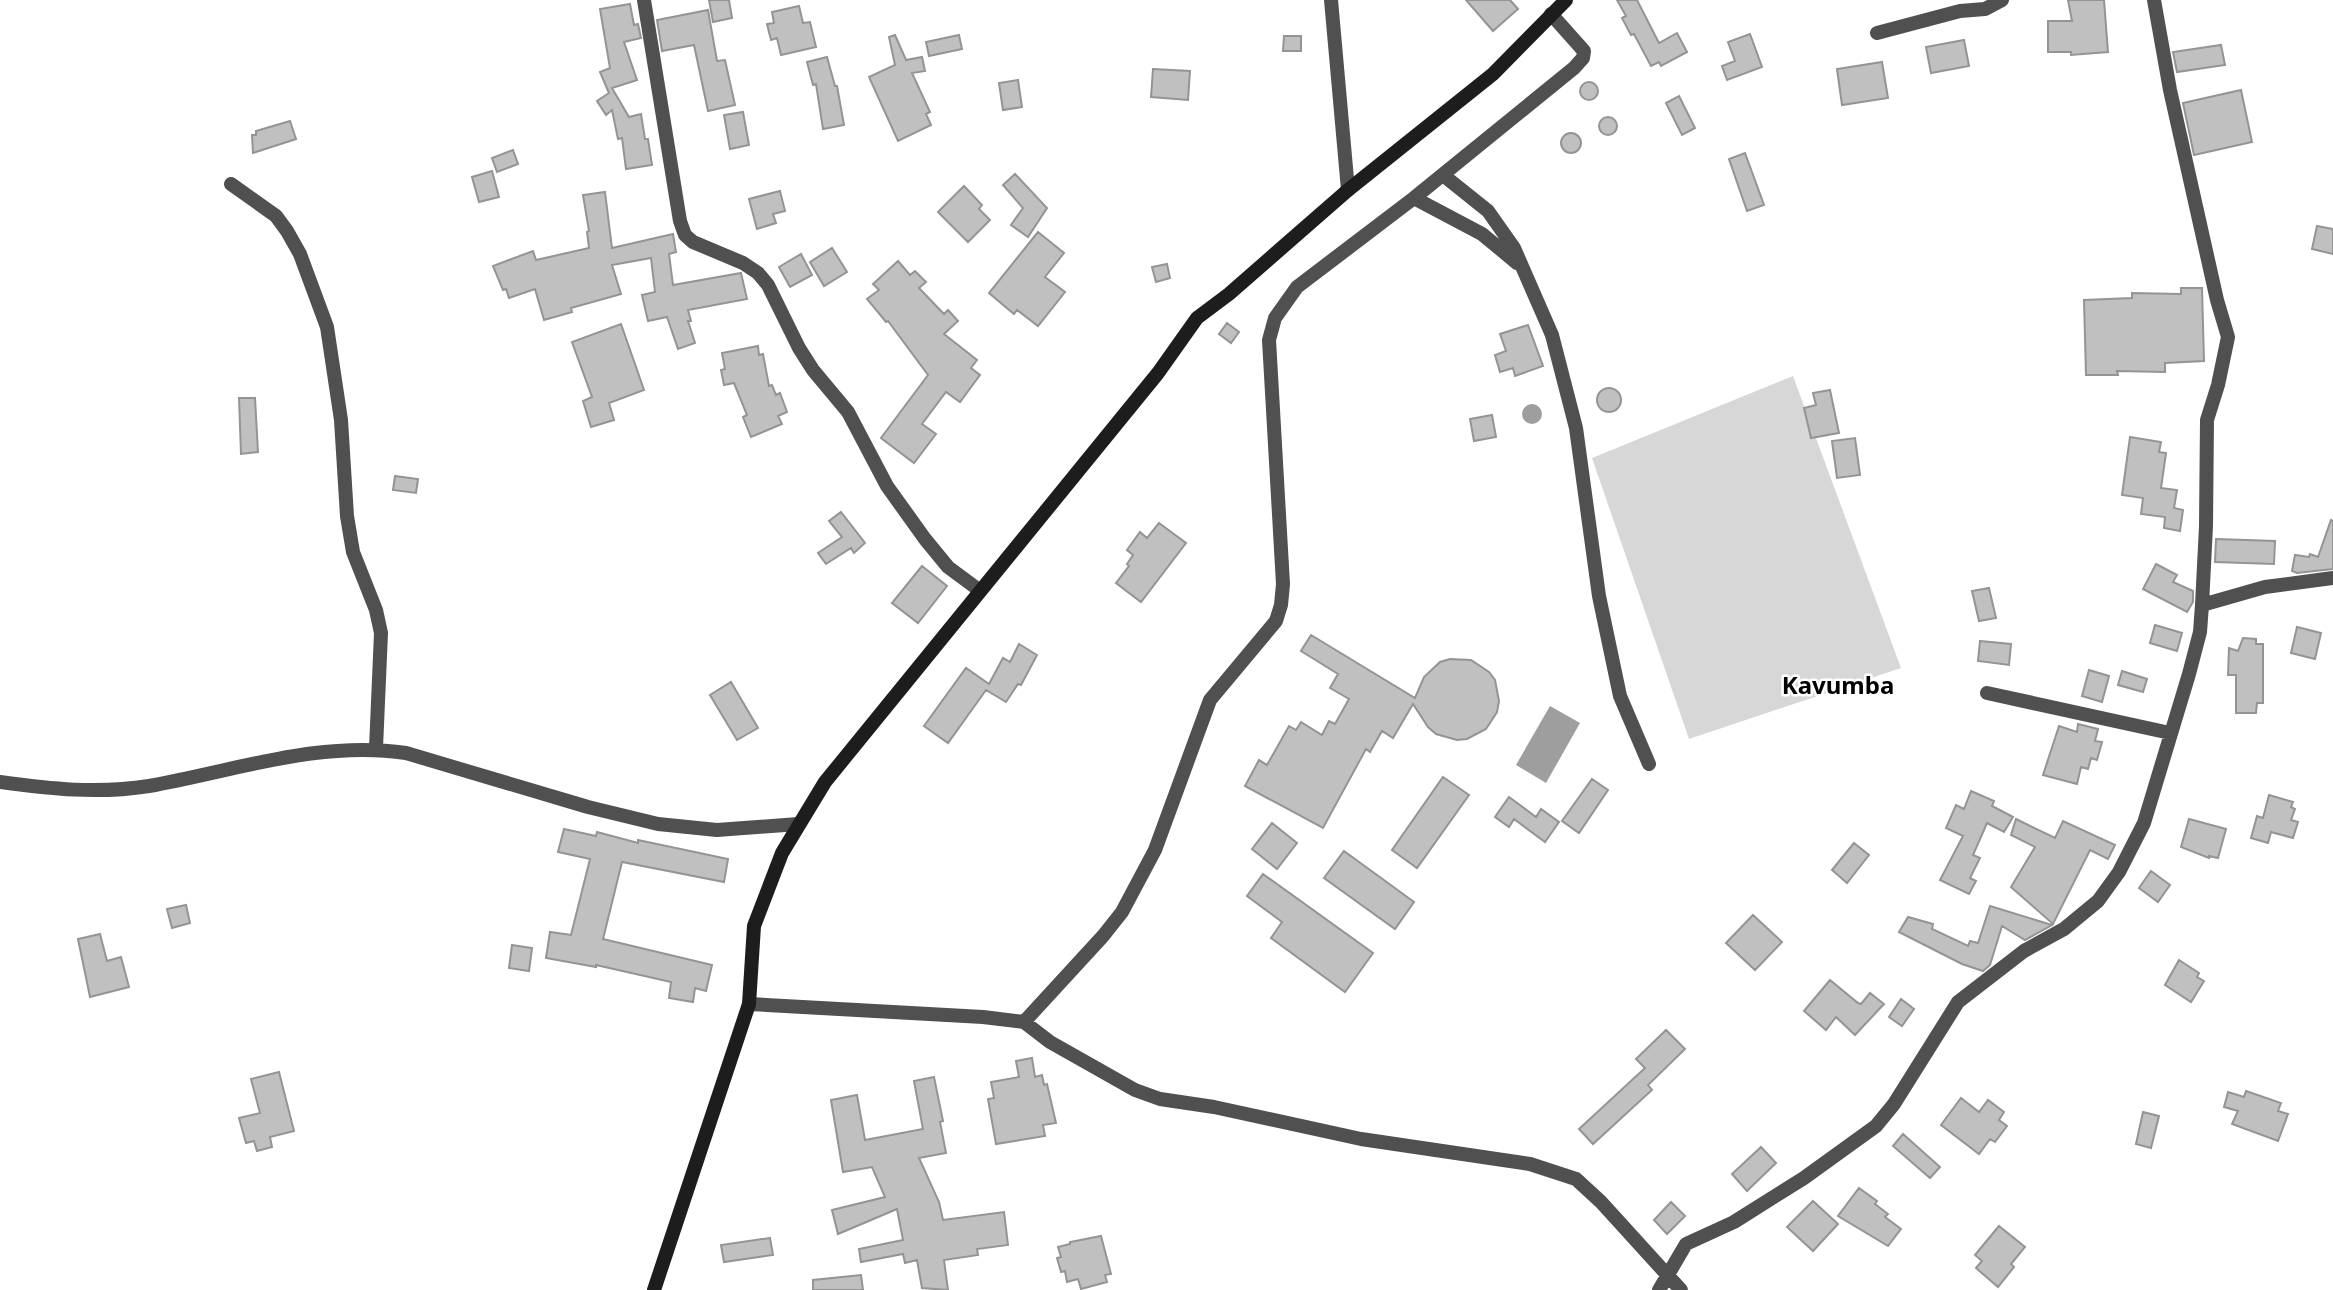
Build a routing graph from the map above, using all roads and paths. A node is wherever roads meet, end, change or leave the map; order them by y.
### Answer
1 (644, 0) edge
2 (1331, 0) edge
3 (1566, 0) edge
4 (2002, 0) edge
5 (2154, 0) edge
6 (1551, 14) junction
7 (1877, 33) dead end
8 (1443, 175) junction
9 (231, 184) dead end
10 (1348, 190) junction
11 (1414, 198) junction
12 (1526, 271) junction
13 (2333, 578) edge
14 (979, 590) junction
15 (2202, 605) junction
16 (1987, 693) dead end
17 (2170, 733) junction
18 (376, 748) junction
19 (1649, 764) dead end
20 (0, 782) edge
21 (799, 824) junction
22 (749, 1004) junction
23 (1024, 1022) junction
24 (1667, 1276) junction
25 (654, 1290) edge
26 (1659, 1290) edge
27 (1681, 1290) edge

1 - 14 street
2 - 10 street
3 - 6 street
4 - 7 street
5 - 15 street
6 - 8 street
6 - 10 street
8 - 11 street
8 - 12 street
9 - 18 street
10 - 14 street
11 - 12 street
11 - 23 street
12 - 19 street
13 - 15 street
14 - 21 street
15 - 17 street
16 - 17 street
17 - 24 street
18 - 20 street
18 - 21 street
21 - 22 street
22 - 23 street
22 - 25 street
23 - 24 street
24 - 26 street
24 - 27 street

